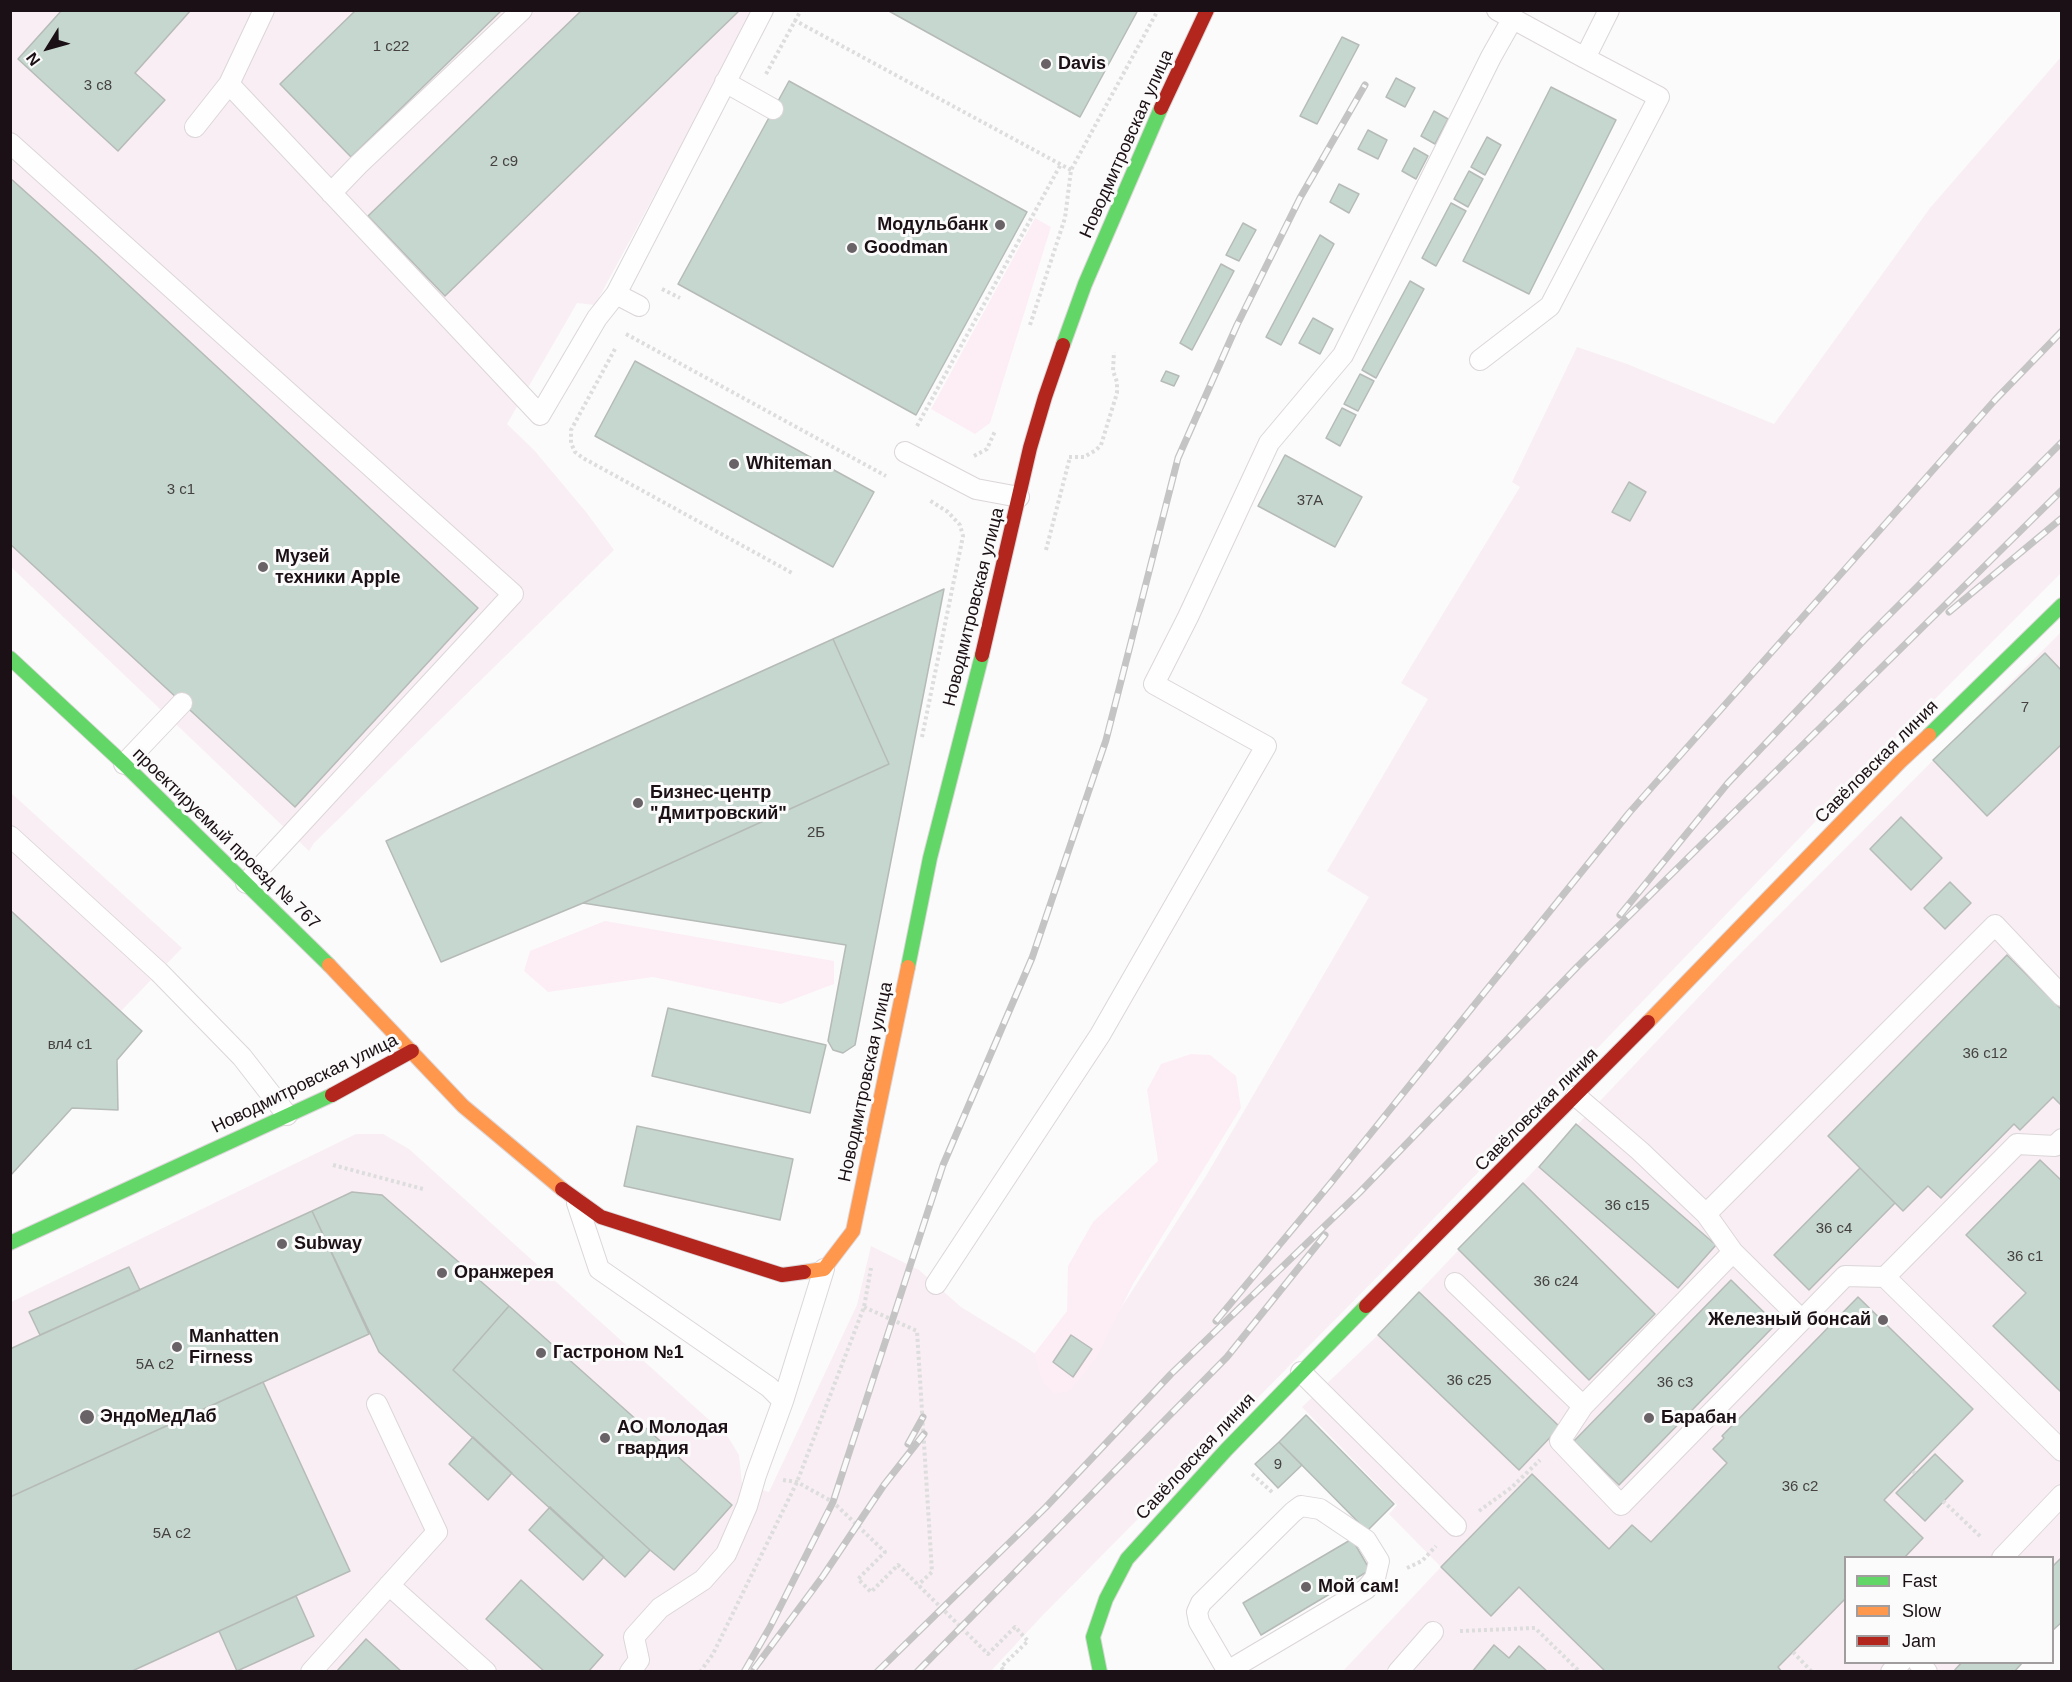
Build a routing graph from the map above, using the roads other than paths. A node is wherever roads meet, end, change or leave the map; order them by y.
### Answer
1 (264, 10) edge
2 (522, 10) edge
3 (762, 10) edge
4 (1207, 10) edge
5 (1609, 10) edge
6 (1505, 14) edge
7 (1585, 58) junction
8 (725, 82) junction
9 (229, 84) junction
10 (773, 109) dead end
11 (195, 127) dead end
12 (10, 143) edge
13 (331, 193) junction
14 (616, 294) junction
15 (639, 306) road end
16 (1480, 360) dead end
17 (905, 452) dead end
18 (1019, 497) junction
19 (2061, 605) edge
20 (10, 658) edge
21 (182, 703) dead end
22 (124, 764) junction
23 (10, 836) edge
24 (246, 883) junction
25 (2061, 996) edge
26 (411, 1051) junction
27 (1576, 1096) junction
28 (287, 1115) junction
29 (2061, 1139) edge
30 (576, 1200) junction
31 (1706, 1214) junction
32 (10, 1243) edge
33 (1733, 1252) junction
34 (824, 1269) junction
35 (1885, 1277) junction
36 (1455, 1283) dead end
37 (936, 1284) dead end
38 (1802, 1320) junction
39 (1301, 1372) junction
40 (783, 1401) junction
41 (377, 1404) dead end
42 (1583, 1406) junction
43 (2061, 1451) edge
44 (2061, 1495) edge
45 (1456, 1526) road end
46 (2003, 1556) edge
47 (389, 1585) junction
48 (1433, 1632) road end
49 (311, 1671) edge
50 (486, 1671) edge
51 (630, 1671) edge
52 (1100, 1671) edge
53 (1227, 1671) edge
54 (1398, 1671) edge

1 - 9 lane
2 - 13 lane
3 - 8 lane
4 - 18 street, Новодмитровская улица
5 - 7 lane
6 - 7 lane
6 - 37 lane
7 - 16 lane
8 - 10 lane
8 - 14 lane
9 - 11 lane
9 - 13 lane
12 - 24 lane
13 - 14 lane
14 - 15 lane
17 - 18 lane
18 - 34 street, Новодмитровская улица
19 - 27 street, Савёловская линия
20 - 22 street, проектируемый проезд № 767
21 - 22 lane
22 - 24 street, проектируемый проезд № 767
23 - 28 lane
24 - 26 street, проектируемый проезд № 767
25 - 31 lane
26 - 28 street, Новодмитровская улица
26 - 30 street, Новодмитровская улица
27 - 31 lane
27 - 39 street, Савёловская линия
28 - 32 street, Новодмитровская улица
29 - 35 lane
30 - 34 street, Новодмитровская улица
30 - 40 lane
31 - 33 lane
33 - 38 lane
33 - 42 lane
34 - 40 lane
35 - 38 lane
35 - 43 lane
36 - 42 lane
38 - 42 lane
39 - 45 lane
39 - 52 street, Савёловская линия
40 - 51 lane
41 - 47 lane
44 - 46 lane
47 - 49 lane
47 - 50 lane
48 - 54 lane
53 - 53 lane

